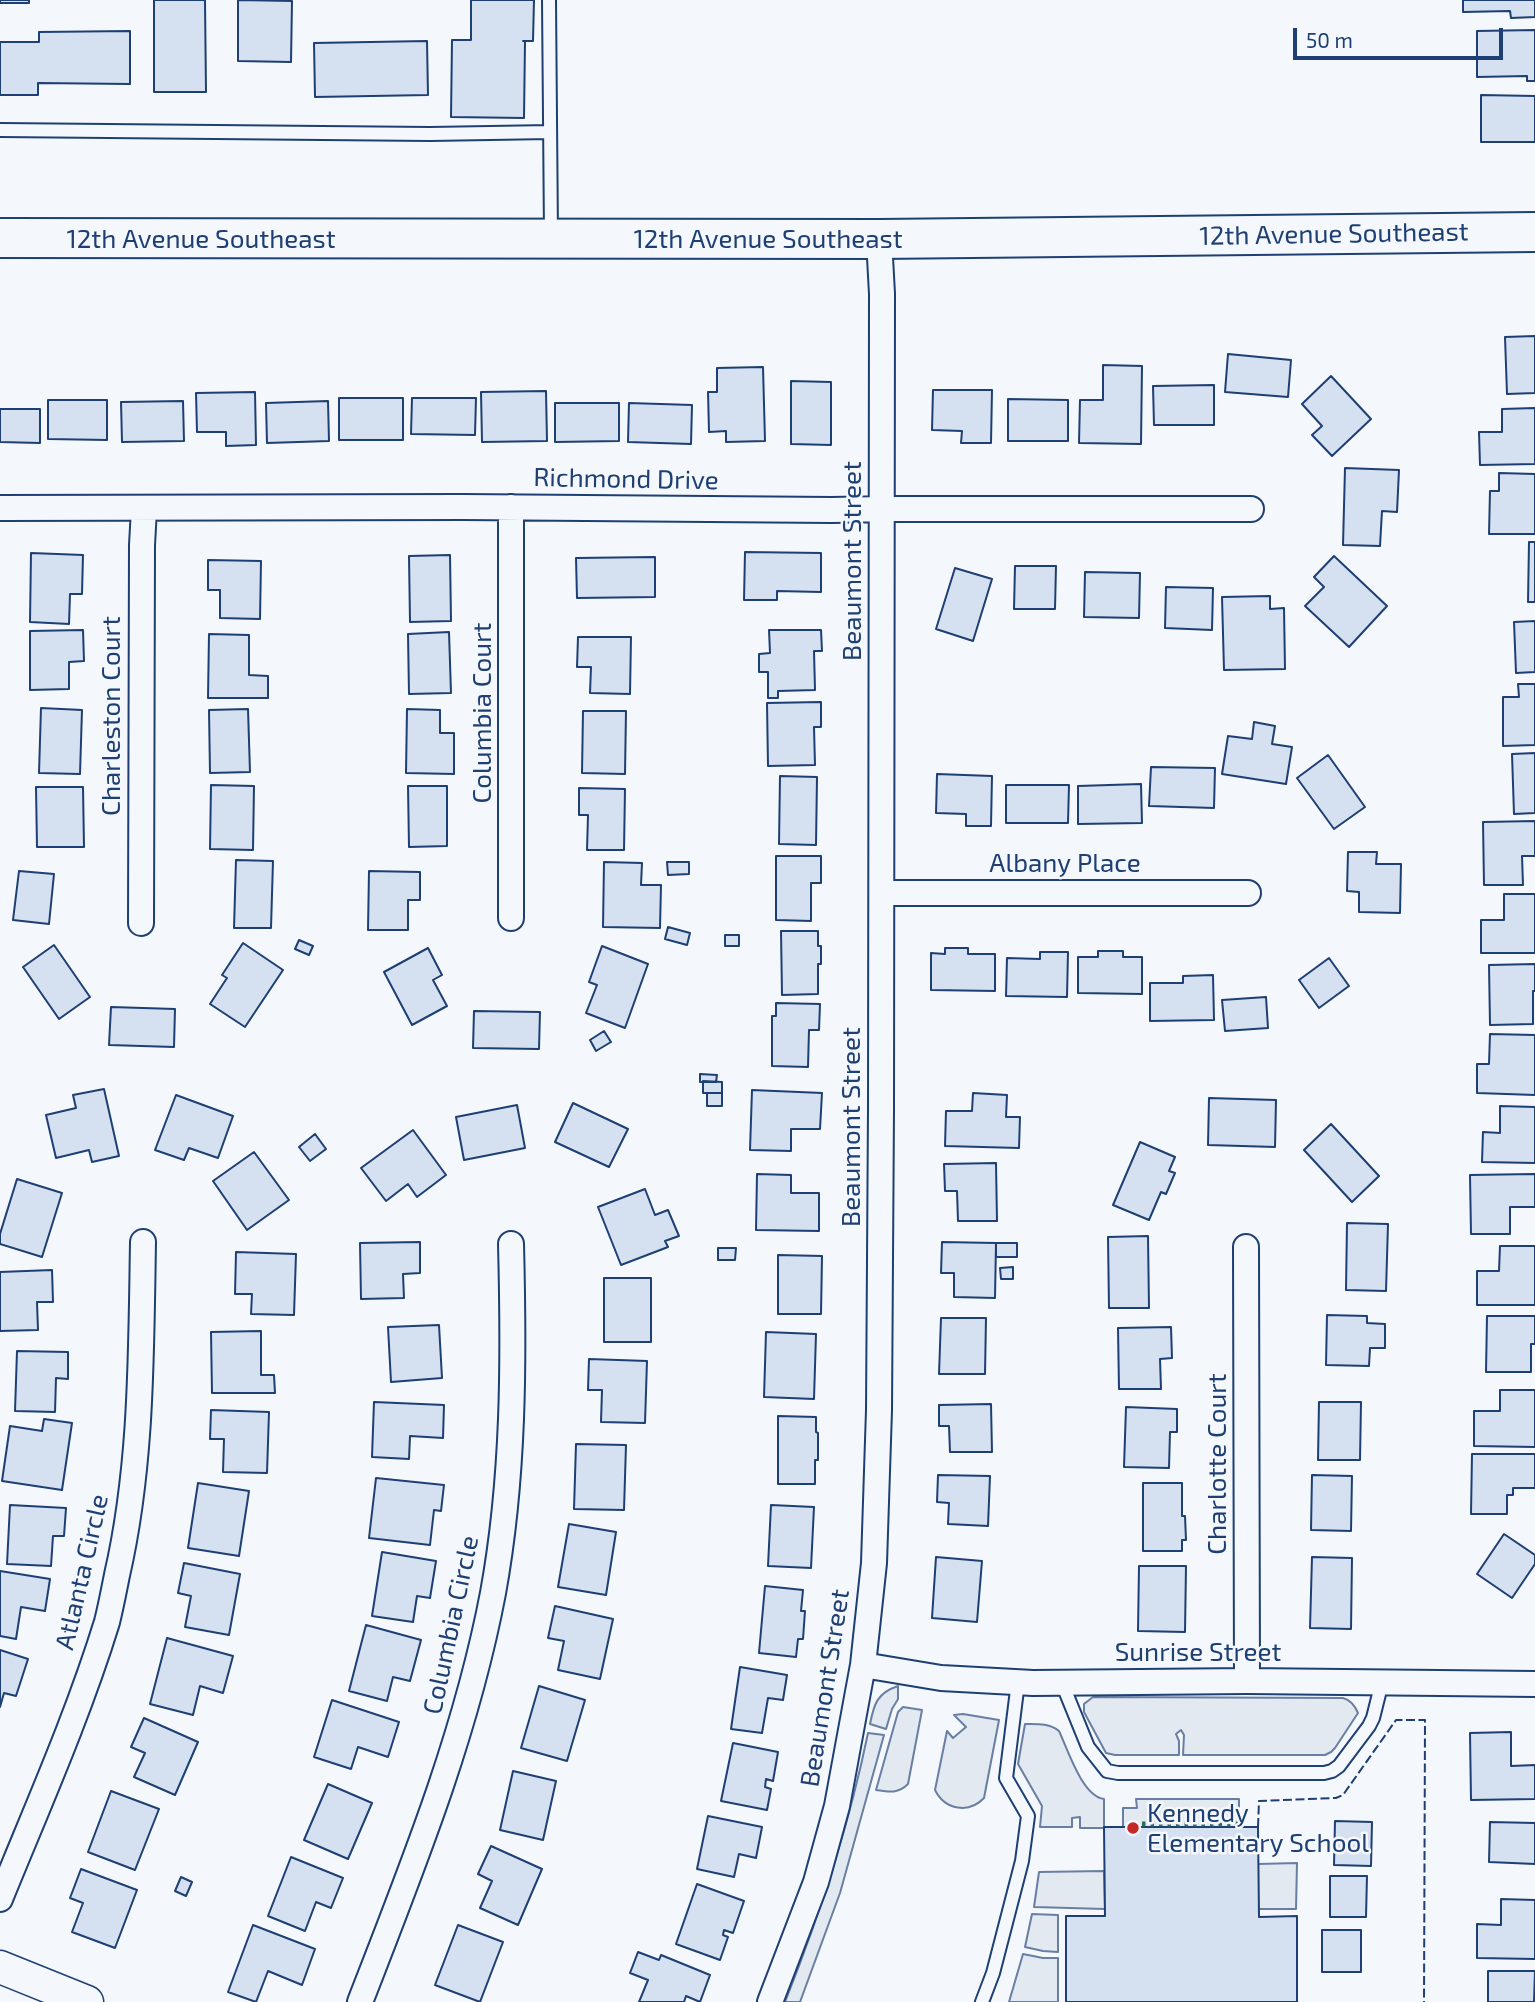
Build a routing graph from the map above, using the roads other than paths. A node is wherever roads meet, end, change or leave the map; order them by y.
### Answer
1 (549, 0) edge
2 (0, 130) edge
3 (550, 132) junction
4 (1535, 232) edge
5 (0, 238) edge
6 (551, 239) junction
7 (879, 239) junction
8 (511, 507) junction
9 (0, 508) edge
10 (144, 509) junction
11 (882, 509) junction
12 (1251, 509) dead end
13 (882, 893) junction
14 (1248, 893) dead end
15 (511, 918) dead end
16 (141, 923) dead end
17 (143, 1242) dead end
18 (511, 1244) dead end
19 (1246, 1247) dead end
20 (863, 1665) junction
21 (1247, 1681) junction
22 (1018, 1682) junction
23 (1382, 1682) junction
24 (1062, 1683) junction
25 (1535, 1684) edge
26 (0, 1899) edge
27 (0, 1967) edge
28 (87, 2002) edge
29 (360, 2002) edge
30 (769, 2002) edge
31 (982, 2002) edge

1 - 3 lane
2 - 3 lane
3 - 6 lane
4 - 7 main road, 12th Avenue Southeast
5 - 6 main road, 12th Avenue Southeast
6 - 7 main road, 12th Avenue Southeast
7 - 11 street, Beaumont Street
8 - 10 street, Richmond Drive
8 - 11 street, Richmond Drive
8 - 15 street, Columbia Court
9 - 10 street, Richmond Drive
10 - 16 street, Charleston Court
11 - 12 street, Richmond Drive
11 - 13 street, Beaumont Street
13 - 14 street, Albany Place
13 - 20 street, Beaumont Street
17 - 26 street, Atlanta Circle
18 - 29 street, Columbia Circle
19 - 21 street, Charlotte Court
20 - 22 street, Sunrise Street
20 - 30 street, Beaumont Street
21 - 23 street, Sunrise Street
21 - 24 street, Sunrise Street
22 - 24 street, Sunrise Street
22 - 31 lane
23 - 24 lane
23 - 25 street, Sunrise Street
27 - 28 street

